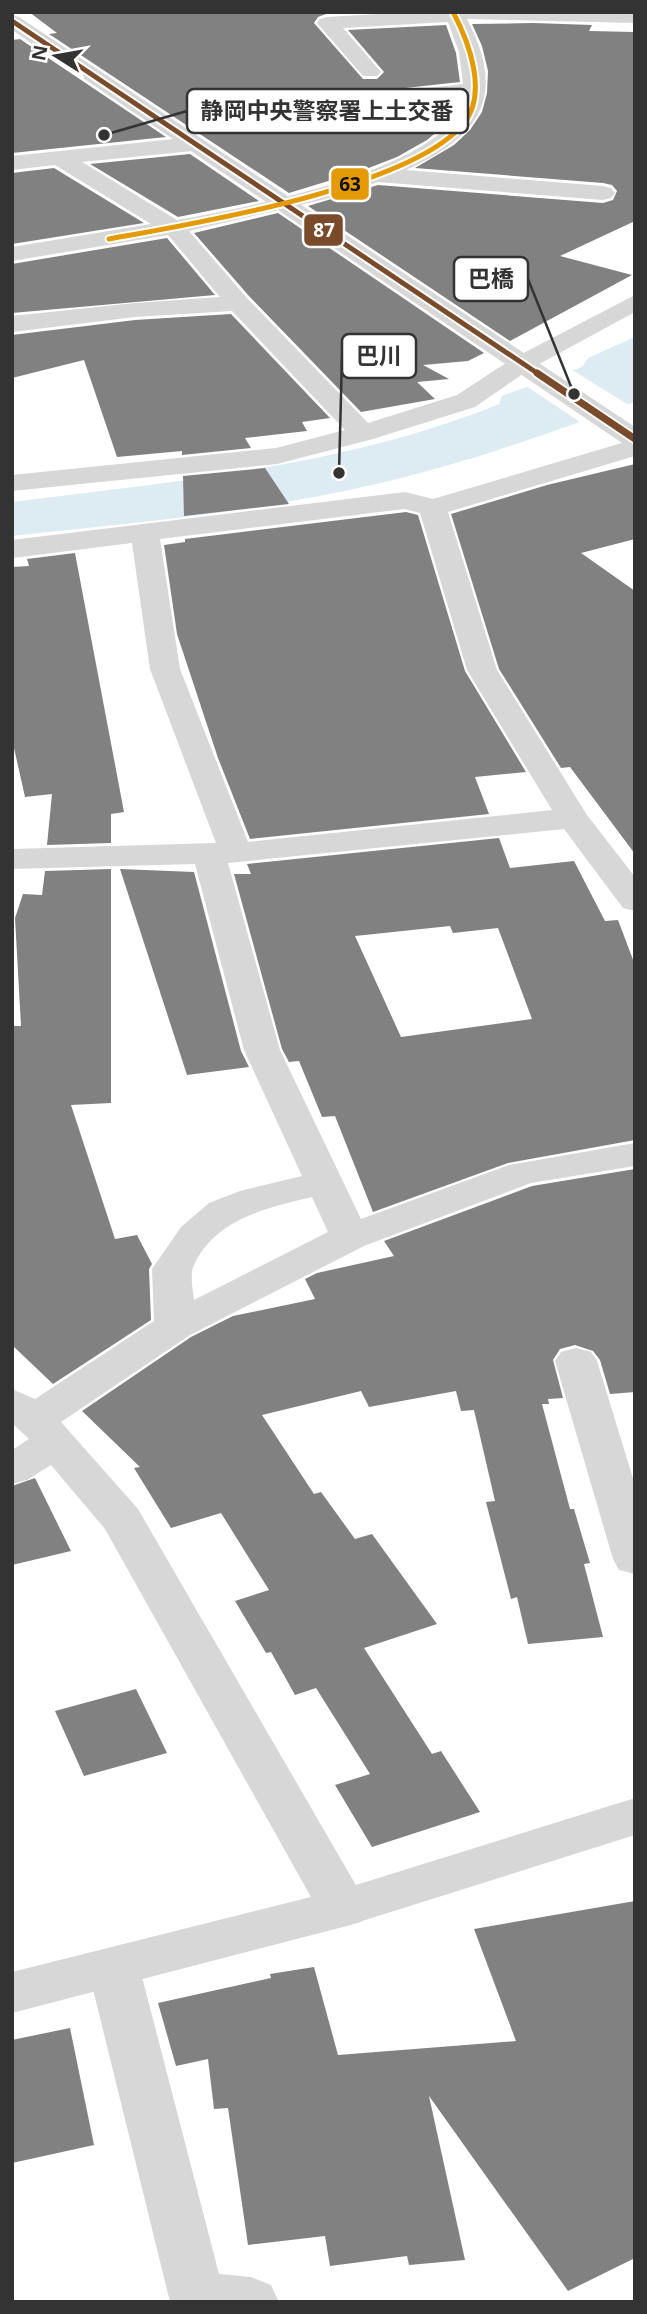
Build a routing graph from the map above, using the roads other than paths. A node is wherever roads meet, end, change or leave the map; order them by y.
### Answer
1 (454, 14) edge
2 (635, 17) edge
3 (12, 21) edge
4 (370, 72) dead end
5 (475, 89) junction
6 (332, 106) dead end
7 (193, 144) junction
8 (59, 158) junction
9 (12, 163) edge
10 (376, 175) junction
11 (603, 193) dead end
12 (281, 203) junction
13 (174, 228) junction
14 (12, 254) edge
15 (635, 302) edge
16 (239, 303) junction
17 (12, 324) edge
18 (526, 367) junction
19 (363, 433) junction
20 (629, 435) edge
21 (12, 483) edge
22 (433, 508) junction
23 (145, 534) junction
24 (12, 549) edge
25 (573, 818) junction
26 (223, 854) junction
27 (12, 859) edge
28 (635, 901) edge
29 (635, 1154) edge
30 (325, 1182) junction
31 (350, 1237) junction
32 (175, 1326) junction
33 (576, 1361) dead end
34 (34, 1421) edge
35 (12, 1469) edge
36 (635, 1559) edge
37 (635, 1816) edge
38 (343, 1908) junction
39 (114, 1969) junction
40 (12, 1993) edge
41 (198, 2299) edge
42 (251, 2302) edge

1 - 2 street
1 - 4 street
1 - 5 street
3 - 7 street
5 - 6 street
5 - 10 street
7 - 8 street
7 - 12 street
8 - 9 street
8 - 13 street
10 - 11 street
10 - 12 street
12 - 13 street
12 - 18 street
13 - 14 street
13 - 16 street
15 - 18 street
16 - 17 street
16 - 19 street
18 - 19 street
18 - 20 street
19 - 21 street
20 - 22 street
22 - 23 street
22 - 25 street
23 - 24 street
23 - 26 street
25 - 26 street
25 - 28 street
26 - 27 street
26 - 30 street
29 - 31 street
30 - 31 street
30 - 32 street
31 - 32 street
32 - 34 street
33 - 36 street
34 - 35 street
34 - 38 street
37 - 38 street
38 - 39 street
39 - 40 street
39 - 41 street
41 - 42 street

